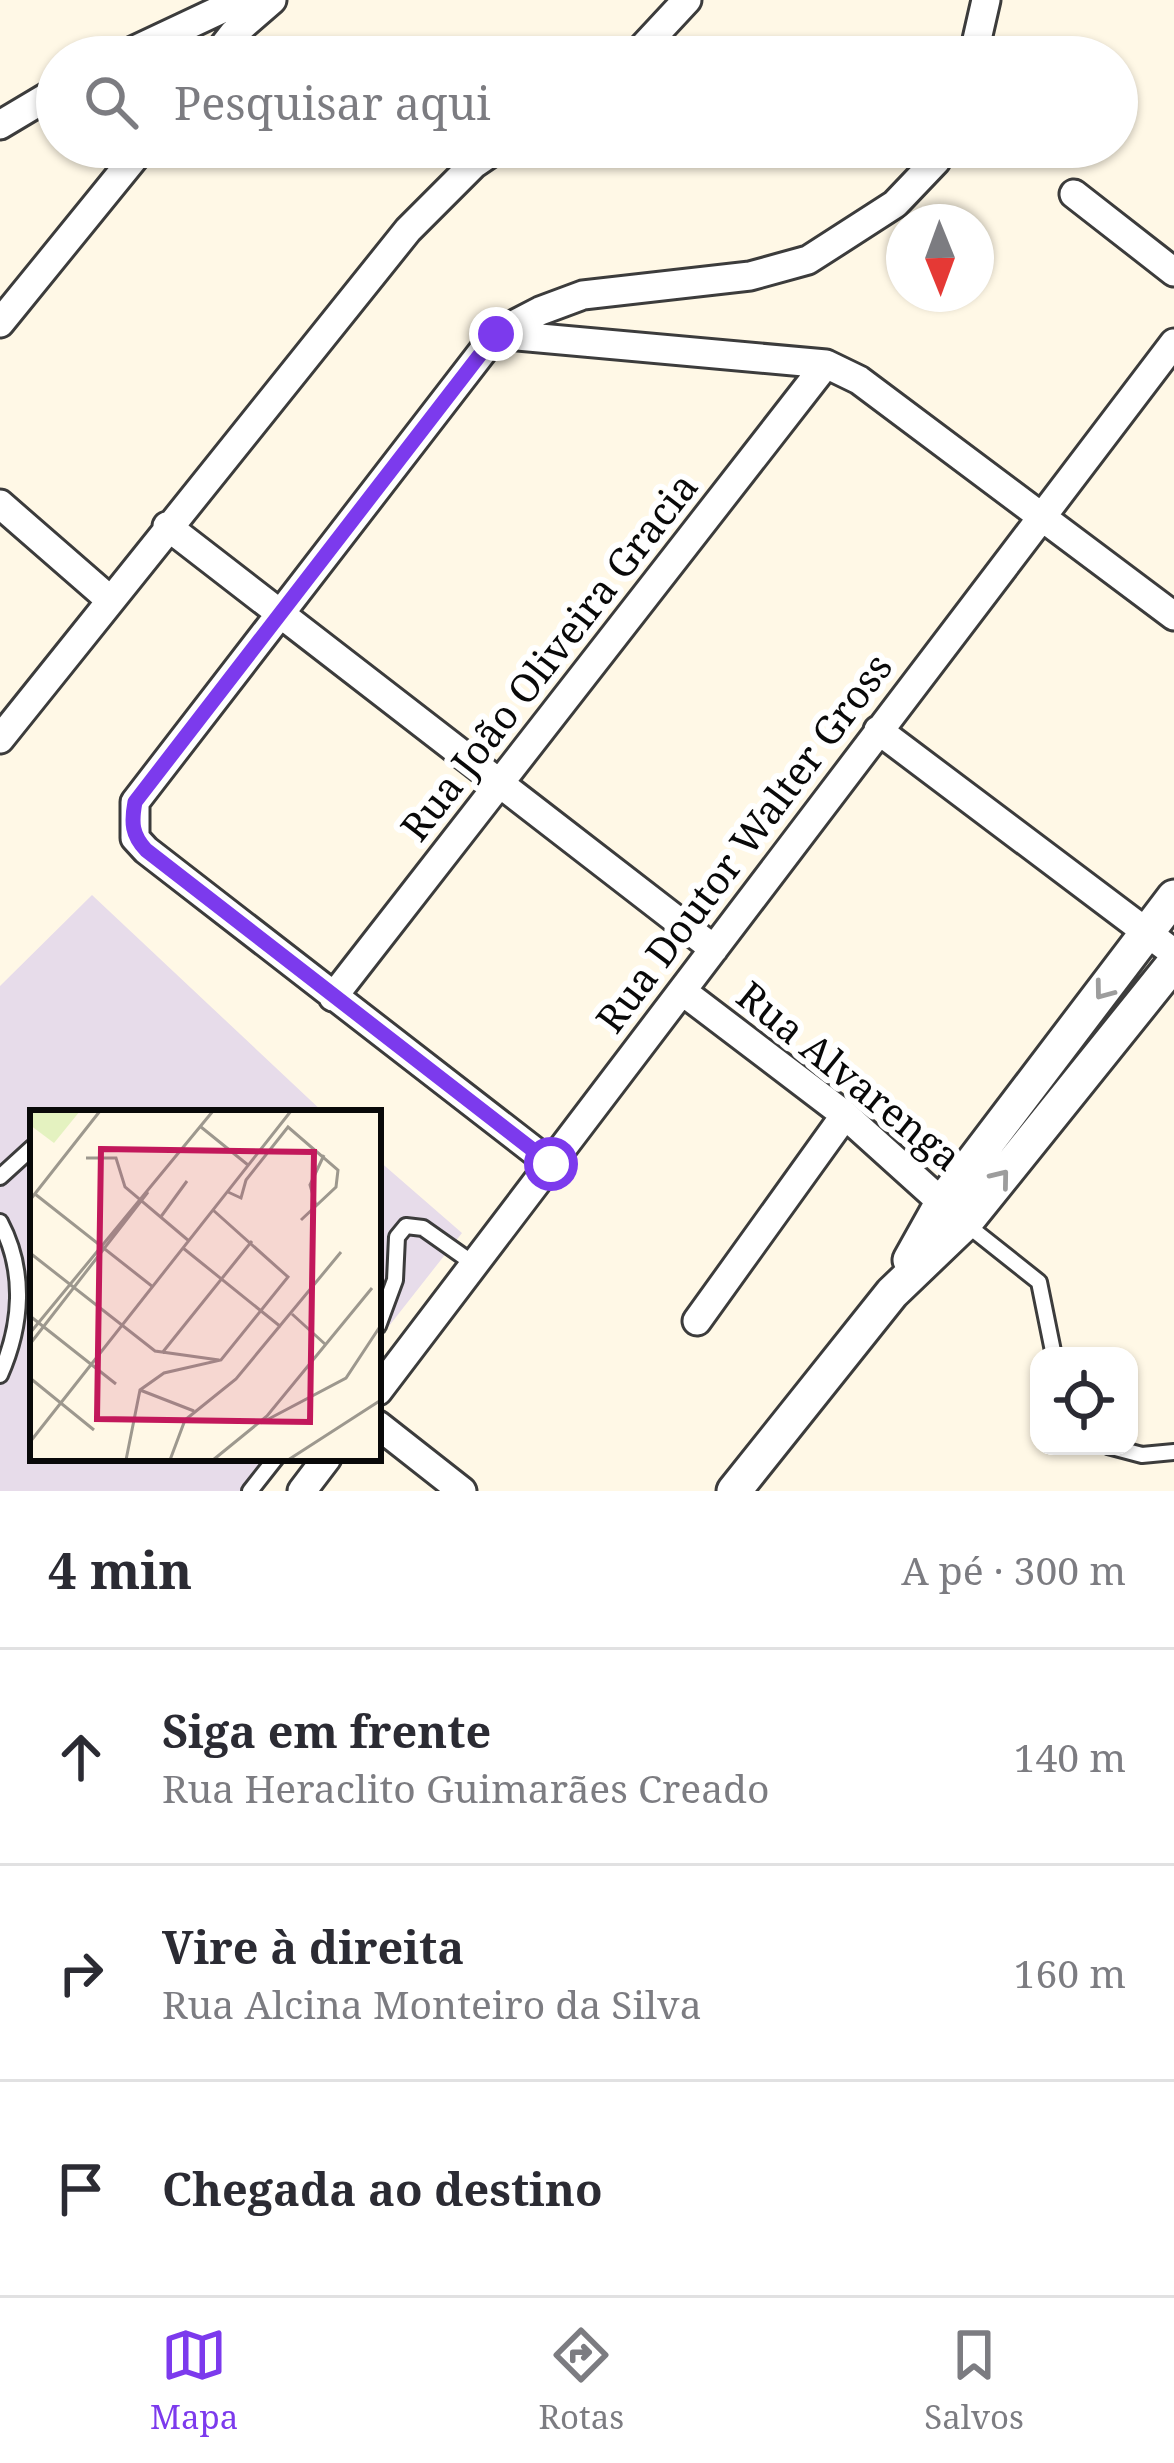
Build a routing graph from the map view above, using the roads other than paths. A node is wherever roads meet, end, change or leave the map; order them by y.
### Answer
1 (241, 0) edge
2 (272, 0) edge
3 (687, 0) edge
4 (986, 0) edge
5 (165, 36) edge
6 (231, 36) edge
7 (656, 36) edge
8 (978, 36) edge
9 (36, 104) edge
10 (0, 125) edge
11 (126, 168) edge
12 (470, 168) edge
13 (927, 168) edge
14 (1074, 194) dead end
15 (1174, 272) edge
16 (0, 323) edge
17 (496, 334) junction
18 (1174, 343) edge
19 (826, 364) junction
20 (0, 505) edge
21 (1041, 514) junction
22 (167, 526) junction
23 (109, 599) junction
24 (280, 611) junction
25 (1174, 616) edge
26 (878, 730) junction
27 (0, 739) edge
28 (502, 782) junction
29 (1174, 897) edge
30 (1160, 944) edge
31 (714, 949) junction
32 (1174, 963) edge
33 (682, 991) junction
34 (333, 997) junction
35 (1028, 1090) junction
36 (1056, 1112) junction
37 (845, 1115) junction
38 (30, 1150) edge
39 (551, 1164) junction
40 (0, 1177) edge
41 (954, 1212) junction
42 (0, 1222) edge
43 (475, 1264) junction
44 (381, 1318) edge
45 (698, 1321) dead end
46 (1052, 1347) edge
47 (0, 1375) edge
48 (381, 1386) edge
49 (381, 1427) edge
50 (1174, 1451) edge
51 (1138, 1454) edge
52 (274, 1461) edge
53 (325, 1461) edge
54 (250, 1491) edge
55 (302, 1491) edge
56 (462, 1491) edge
57 (734, 1491) edge

1 - 5 street
2 - 6 street
3 - 7 street
4 - 8 street
9 - 10 street
11 - 16 street
12 - 22 street
13 - 17 street
14 - 15 street
17 - 19 street
17 - 24 street
18 - 21 street, Rua Doutor Walter Gross
19 - 21 street
19 - 28 street, Rua João Oliveira Gracia
20 - 23 street
21 - 25 street
21 - 26 street, Rua Doutor Walter Gross
22 - 23 street
22 - 24 street
23 - 27 street
24 - 28 street
24 - 34 street
26 - 30 street
26 - 31 street, Rua Doutor Walter Gross
28 - 31 street
28 - 34 street, Rua João Oliveira Gracia
29 - 30 street
30 -> 35 street
31 - 33 street, Rua Doutor Walter Gross
32 - 36 street
33 - 37 street, Rua Alvarenga
33 - 39 street, Rua Doutor Walter Gross
34 - 39 street
35 - 36 street
35 - 41 street
41 -> 36 street
37 - 41 street, Rua Alvarenga
37 - 45 street
38 - 40 lane
39 - 43 street, Rua Doutor Walter Gross
41 - 46 lane
41 - 57 street
42 - 47 lane
43 - 44 lane
43 - 48 street, Rua Doutor Walter Gross
49 - 56 street
50 - 51 lane
52 - 54 lane
53 - 55 street

